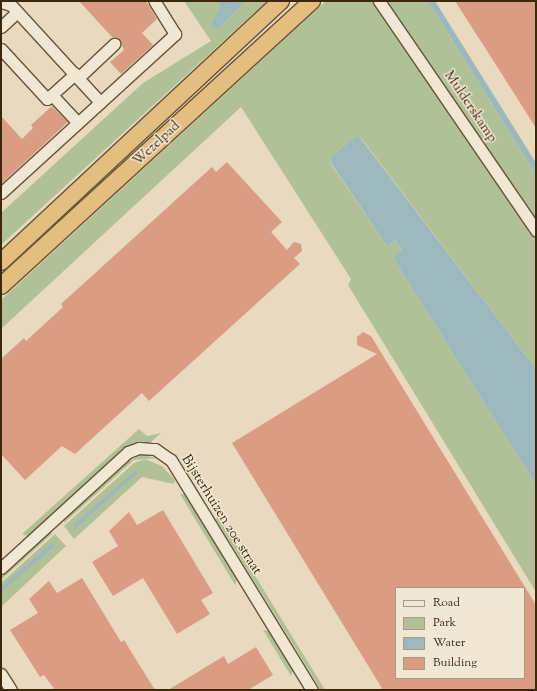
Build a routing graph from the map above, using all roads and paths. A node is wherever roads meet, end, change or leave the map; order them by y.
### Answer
1 (154, 1) edge
2 (281, 1) edge
3 (312, 1) edge
4 (379, 1) edge
5 (1, 2) edge
6 (18, 12) junction
7 (1, 27) edge
8 (114, 44) dead end
9 (1, 49) edge
10 (76, 76) junction
11 (52, 95) junction
12 (100, 102) junction
13 (77, 122) junction
14 (1, 193) edge
15 (536, 230) edge
16 (1, 262) edge
17 (1, 286) edge
18 (1, 568) edge
19 (1, 674) edge
20 (11, 690) edge
21 (312, 690) edge

1 - 12 street
2 - 16 highway, Wezelpad
3 - 17 highway, Wezelpad
4 - 15 street, Mulderskamp
5 - 6 street
6 - 7 street
6 - 10 street
8 - 10 street
9 - 11 street
10 - 11 street
10 - 12 street
11 - 13 street
12 - 13 street
13 - 14 street
18 - 21 street, Bijsterhuizen 20e straat
19 - 20 street

